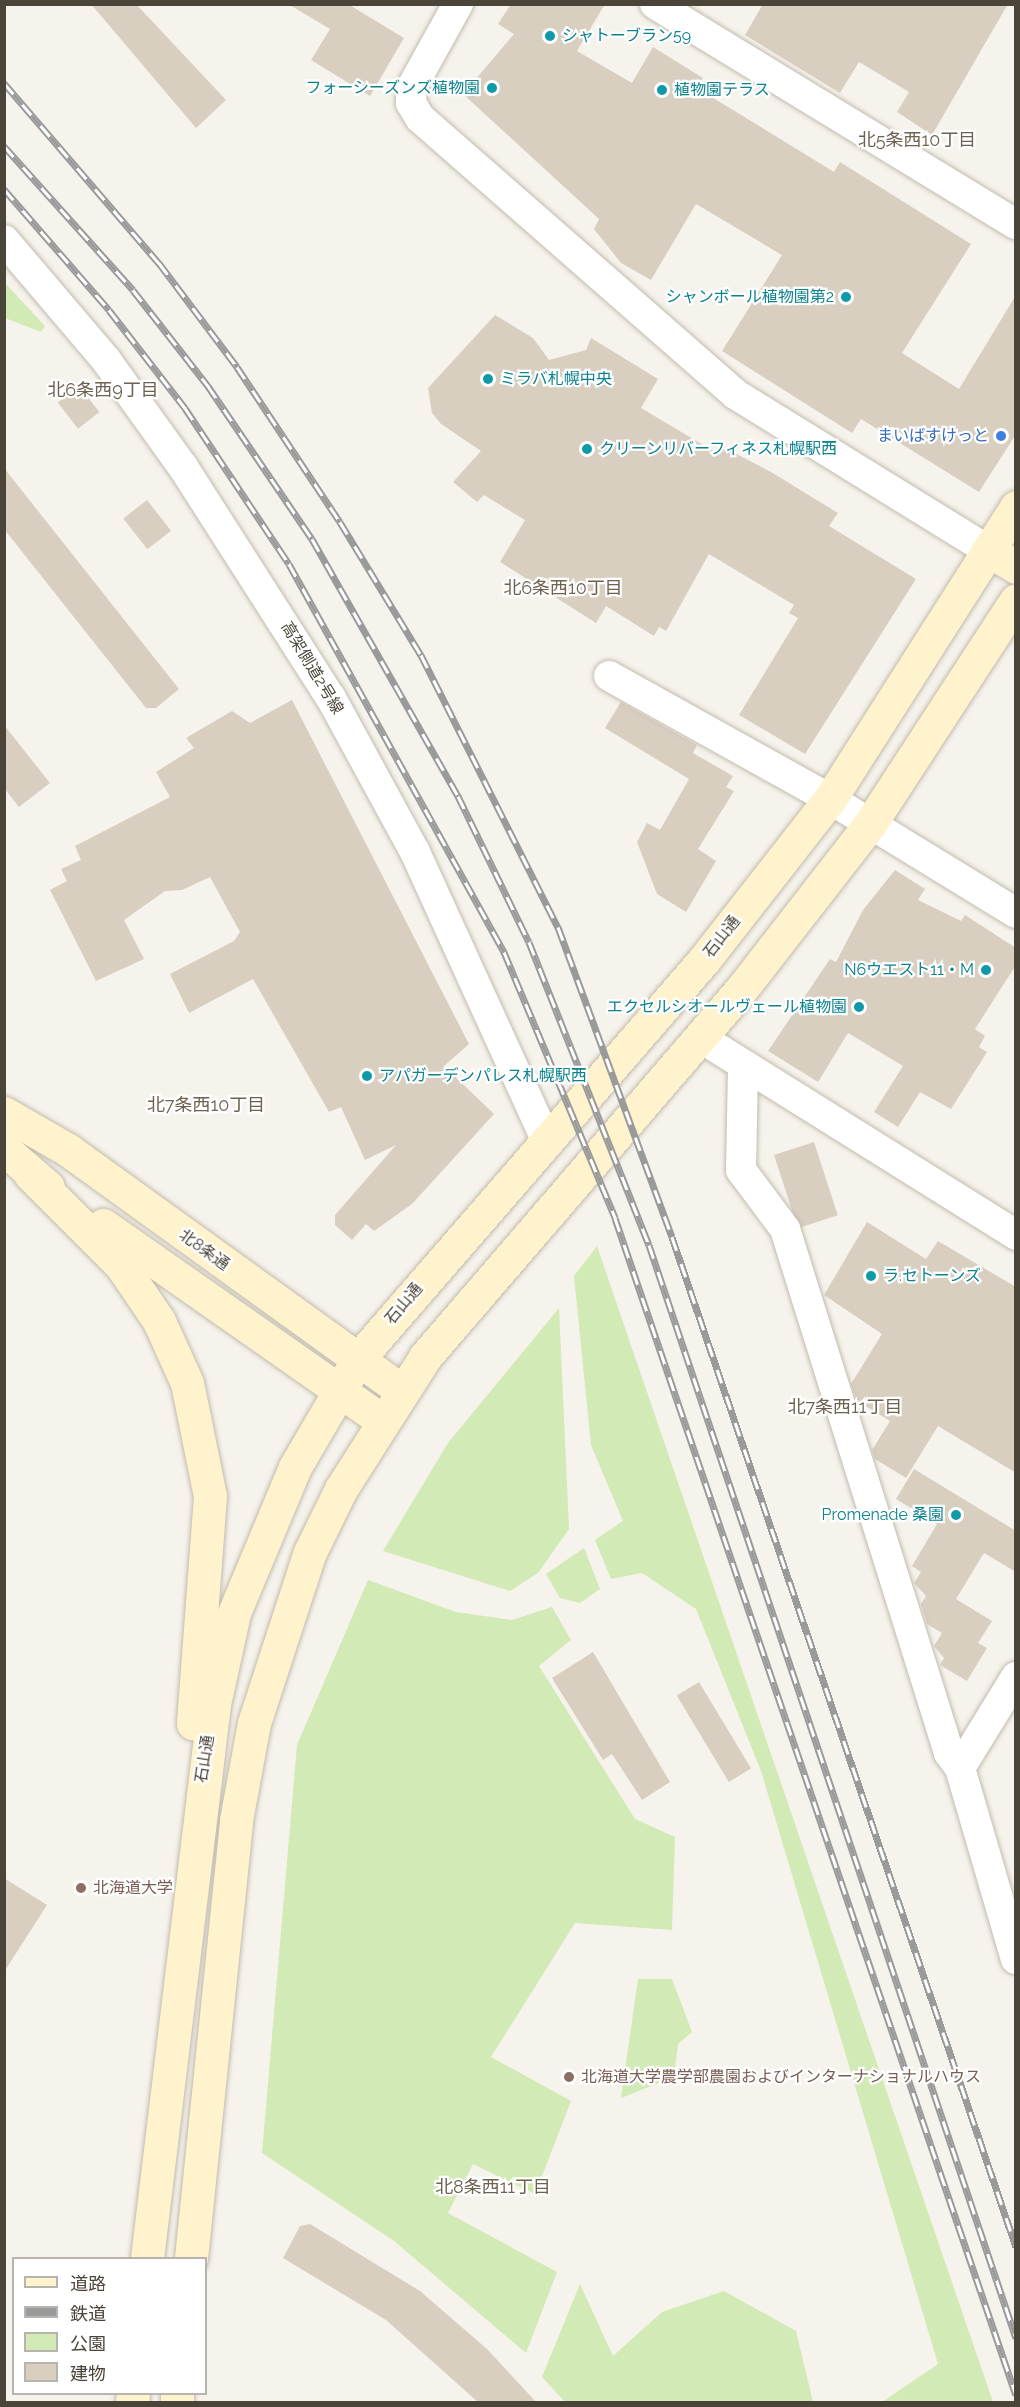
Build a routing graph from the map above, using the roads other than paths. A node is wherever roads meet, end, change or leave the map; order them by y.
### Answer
1 (458, 4) edge
2 (655, 4) edge
3 (1016, 224) edge
4 (4, 240) edge
5 (1016, 507) edge
6 (988, 550) junction
7 (1016, 567) edge
8 (1016, 600) edge
9 (609, 676) dead end
10 (830, 799) junction
11 (870, 824) junction
12 (1016, 913) edge
13 (701, 1038) junction
14 (744, 1066) junction
15 (4, 1113) edge
16 (547, 1141) junction
17 (4, 1149) edge
18 (30, 1174) junction
19 (1016, 1235) edge
20 (358, 1359) junction
21 (401, 1390) junction
22 (339, 1391) junction
23 (381, 1420) junction
24 (1016, 1677) edge
25 (960, 1768) junction
26 (196, 1815) junction
27 (1016, 1959) edge
28 (147, 2257) edge
29 (191, 2257) edge

1 - 6 street
2 - 3 street
4 - 16 street, 高架側道2号線
5 - 6 main road, 石山通
6 - 7 main road
6 - 10 main road, 石山通
8 - 11 main road
9 - 10 street
10 - 11 street
10 - 16 main road, 石山通
11 - 12 street
11 - 13 main road
13 - 14 street
13 - 21 main road
14 - 19 street
14 - 25 street
15 - 20 main road, 北8条通
16 - 20 main road, 石山通
17 - 18 main road
18 - 22 main road
18 - 26 main road
20 - 21 main road, 北8条通
20 - 22 main road, 石山通
21 - 23 main road
22 - 23 main road
22 - 26 main road, 石山通
23 - 29 main road
24 - 25 street
25 - 27 street
26 - 28 main road, 石山通

